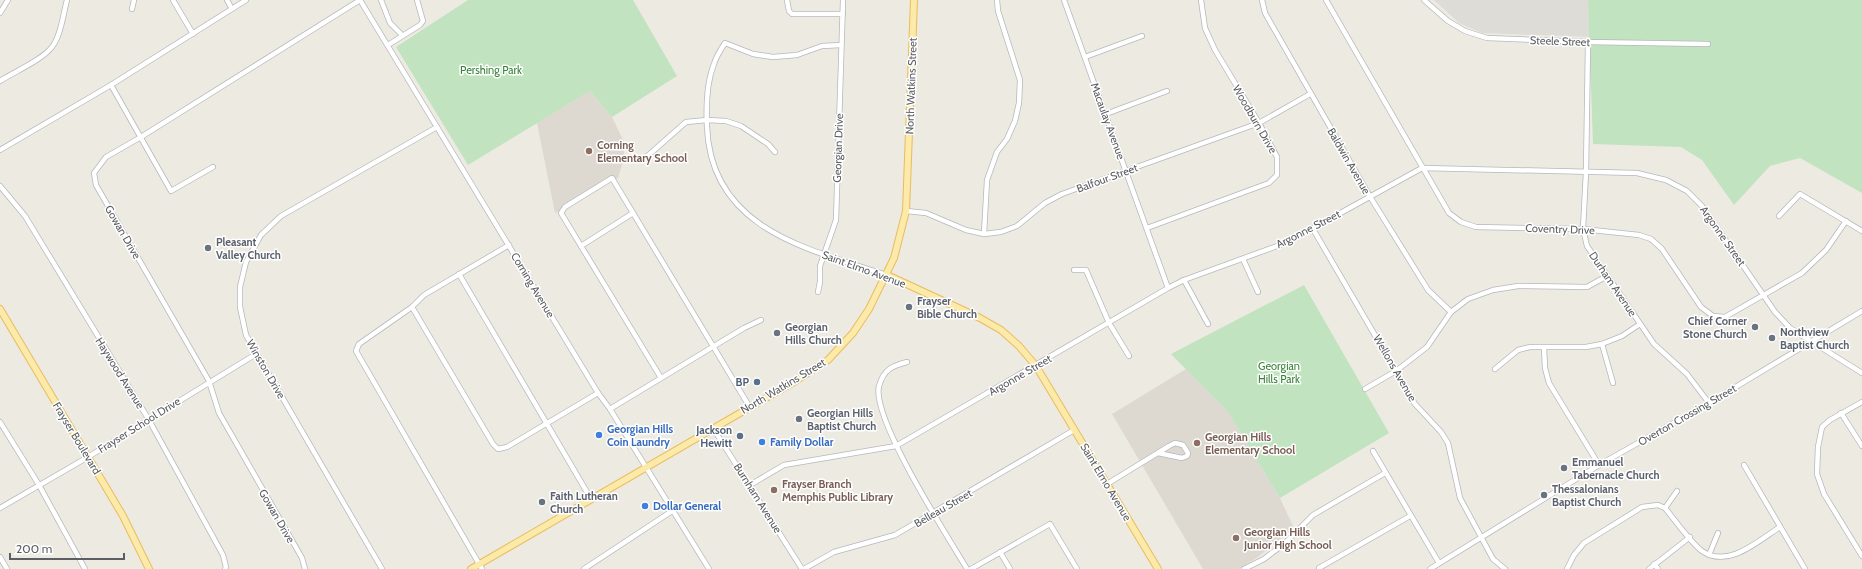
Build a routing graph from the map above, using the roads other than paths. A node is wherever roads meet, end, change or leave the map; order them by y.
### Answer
1 (8, 0) edge
2 (67, 0) edge
3 (134, 0) edge
4 (173, 0) edge
5 (227, 0) edge
6 (246, 0) edge
7 (360, 0) edge
8 (381, 0) edge
9 (417, 0) edge
10 (787, 0) edge
11 (843, 0) edge
12 (914, 0) edge
13 (996, 0) edge
14 (1064, 0) edge
15 (1200, 0) edge
16 (1262, 0) edge
17 (1326, 0) edge
18 (1424, 0) edge
19 (132, 9) dead end
20 (232, 9) junction
21 (0, 13) edge
22 (843, 14) junction
23 (194, 34) junction
24 (402, 35) junction
25 (1142, 36) dead end
26 (1588, 42) junction
27 (1708, 44) dead end
28 (388, 45) junction
29 (841, 45) junction
30 (1085, 57) junction
31 (0, 81) edge
32 (111, 85) junction
33 (1168, 92) dead end
34 (1310, 94) junction
35 (1106, 114) junction
36 (707, 120) junction
37 (1259, 123) junction
38 (437, 127) junction
39 (141, 137) junction
40 (0, 150) edge
41 (775, 152) dead end
42 (644, 159) dead end
43 (213, 167) dead end
44 (1422, 168) junction
45 (1126, 171) junction
46 (1586, 172) junction
47 (0, 186) edge
48 (1369, 195) junction
49 (906, 211) junction
50 (633, 213) junction
51 (1779, 216) dead end
52 (1846, 222) junction
53 (1147, 228) junction
54 (1312, 229) junction
55 (1583, 229) junction
56 (1862, 231) edge
57 (984, 234) junction
58 (509, 245) junction
59 (581, 246) junction
60 (823, 255) junction
61 (1243, 259) junction
62 (1074, 270) dead end
63 (459, 274) junction
64 (887, 275) junction
65 (1607, 276) junction
66 (1184, 280) junction
67 (1168, 288) junction
68 (818, 292) dead end
69 (1258, 292) dead end
70 (1764, 296) junction
71 (412, 307) junction
72 (0, 309) edge
73 (1862, 311) edge
74 (1451, 312) junction
75 (761, 320) dead end
76 (1109, 323) junction
77 (1208, 324) dead end
78 (1640, 324) junction
79 (1812, 341) junction
80 (1602, 344) junction
81 (714, 347) junction
82 (1544, 348) junction
83 (256, 354) junction
84 (1128, 356) dead end
85 (907, 362) dead end
86 (1036, 366) junction
87 (1495, 369) dead end
88 (1396, 371) junction
89 (1862, 373) edge
90 (661, 378) junction
91 (209, 381) junction
92 (1613, 383) dead end
93 (1365, 389) dead end
94 (598, 393) junction
95 (1862, 402) edge
96 (1709, 403) junction
97 (749, 406) junction
98 (610, 409) junction
99 (1841, 413) junction
100 (148, 420) junction
101 (0, 422) edge
102 (546, 424) junction
103 (713, 428) junction
104 (1074, 430) junction
105 (896, 446) junction
106 (1862, 446) edge
107 (1373, 451) dead end
108 (1158, 453) junction
109 (88, 457) junction
110 (1599, 465) junction
111 (1744, 465) dead end
112 (645, 467) junction
113 (1385, 473) junction
114 (1107, 484) junction
115 (38, 485) junction
116 (750, 485) junction
117 (1677, 491) dead end
118 (591, 499) junction
119 (0, 508) edge
120 (1665, 508) junction
121 (672, 511) junction
122 (934, 513) junction
123 (1410, 516) junction
124 (1780, 527) junction
125 (1718, 533) dead end
126 (1690, 537) junction
127 (1482, 538) junction
128 (1000, 552) junction
129 (1710, 555) junction
130 (1862, 556) edge
131 (0, 557) edge
132 (1439, 563) junction
133 (1654, 564) junction
134 (481, 566) edge
135 (226, 568) edge
136 (1319, 568) edge
137 (7, 569) edge
138 (85, 569) edge
139 (149, 569) edge
140 (305, 569) edge
141 (382, 569) edge
142 (471, 569) edge
143 (584, 569) edge
144 (709, 569) edge
145 (803, 569) edge
146 (967, 569) edge
147 (971, 569) edge
148 (1010, 569) edge
149 (1077, 569) edge
150 (1158, 569) edge
151 (1244, 569) edge
152 (1430, 569) edge
153 (1505, 569) edge
154 (1566, 569) edge
155 (1649, 569) edge
156 (1658, 569) edge
157 (1805, 569) edge

1 - 21 street
2 - 31 street
3 - 19 street
4 - 23 street
5 - 20 street
6 - 20 street
7 - 28 street, Corning Avenue
7 - 39 street, Gowan Drive
8 - 24 street
9 - 24 street
10 - 22 street
11 - 22 street, Georgian Drive
12 - 49 main road, North Watkins Street
13 - 57 street
14 - 30 street, Macaulay Avenue
15 - 37 street, Woodburn Drive
16 - 34 street, Baldwin Avenue
17 - 44 street, Coventry Drive
18 - 26 street, Steele Street
20 - 23 street
22 - 29 street, Georgian Drive
23 - 32 street
24 - 28 street
25 - 30 street
26 - 27 street, Steele Street
26 - 46 street, Durham Avenue
28 - 38 street, Corning Avenue
29 - 36 street, Saint Elmo Avenue
29 - 60 street, Georgian Drive
30 - 35 street, Macaulay Avenue
32 - 39 street
32 - 40 street
33 - 35 street
34 - 37 street, Balfour Street
34 - 48 street, Baldwin Avenue
35 - 45 street, Macaulay Avenue
36 - 41 street
36 - 42 street
36 - 60 street, Saint Elmo Avenue
37 - 45 street, Balfour Street
37 - 53 street, Woodburn Drive
38 - 58 street, Corning Avenue
38 - 83 street, Winston Drive
39 - 43 street
39 - 91 street, Gowan Drive
44 - 46 street, Argonne Street
44 - 48 street, Argonne Street
44 - 55 street, Coventry Drive
45 - 53 street, Macaulay Avenue
45 - 57 street, Balfour Street
46 - 55 street, Durham Avenue
46 - 70 street, Argonne Street
47 - 100 street, Haywood Avenue
48 - 54 street, Argonne Street
48 - 74 street, Baldwin Avenue
49 - 57 street, Balfour Street
49 - 64 main road, North Watkins Street
50 - 59 street
50 - 59 street
50 - 81 street
51 - 52 street
52 - 56 street
52 - 70 street, Coventry Drive
53 - 67 street, Macaulay Avenue
54 - 61 street, Argonne Street
54 - 88 street, Wellons Avenue
55 - 65 street, Durham Avenue
55 - 70 street, Coventry Drive
58 - 63 street
58 - 94 street, Corning Avenue
59 - 90 street
60 - 64 street, Saint Elmo Avenue
60 - 68 street, Georgian Drive
61 - 66 street, Argonne Street
61 - 69 street
62 - 76 street
63 - 71 street
63 - 102 street
64 - 86 main road, Saint Elmo Avenue
64 - 97 main road, North Watkins Street
65 - 74 street
65 - 78 street, Durham Avenue
66 - 67 street, Argonne Street
66 - 77 street
67 - 76 street, Argonne Street
70 - 79 street, Argonne Street
71 - 102 street
71 - 134 street
72 - 109 main road, Frayser Boulevard
73 - 79 street, Overton Crossing Street
74 - 88 street
75 - 81 street
76 - 84 street
76 - 86 street, Argonne Street
78 - 80 street
78 - 96 street, Durham Avenue
79 - 89 street, Argonne Street
79 - 96 street, Overton Crossing Street
80 - 82 street
80 - 92 street
81 - 90 street
81 - 97 street
82 - 87 street
82 - 110 street
83 - 91 street, Frayser School Drive
83 - 141 street, Winston Drive
85 - 105 street
86 - 104 main road, Saint Elmo Avenue
86 - 105 street, Argonne Street
88 - 93 street
88 - 127 street, Wellons Avenue
90 - 98 street
91 - 100 street, Frayser School Drive
91 - 140 street, Gowan Drive
94 - 98 street, Corning Avenue
94 - 102 street
95 - 99 street
96 - 110 street, Overton Crossing Street
97 - 103 main road, North Watkins Street
98 - 112 street, Corning Avenue
99 - 106 street
99 - 130 street
100 - 109 street, Frayser School Drive
100 - 135 street, Haywood Avenue
101 - 115 street
102 - 118 street
103 - 112 main road, North Watkins Street
103 - 116 street, Burnham Avenue
104 - 114 main road, Saint Elmo Avenue
104 - 122 street, Belleau Street
105 - 116 street, Argonne Street
105 - 122 street
107 - 113 street
108 - 108 street
108 - 114 street
109 - 115 street, Frayser School Drive
109 - 139 main road, Frayser Boulevard
110 - 127 street, Overton Crossing Street
111 - 124 street
112 - 118 main road, North Watkins Street
112 - 121 street, Corning Avenue
113 - 123 street
113 - 151 street
114 - 150 main road, Saint Elmo Avenue
115 - 119 street, Frayser School Drive
115 - 138 street
116 - 145 street, Burnham Avenue
117 - 120 street
118 - 134 main road, North Watkins Street
120 - 126 street
120 - 154 street
121 - 143 street
121 - 144 street, Corning Avenue
122 - 145 street, Belleau Street
122 - 146 street
123 - 132 street
123 - 136 street
124 - 129 street
124 - 157 street
125 - 129 street
126 - 129 street
126 - 133 street
127 - 132 street, Overton Crossing Street
127 - 153 street, Wellons Avenue
128 - 147 street
128 - 148 street
128 - 149 street
131 - 137 street
132 - 152 street, Overton Crossing Street
133 - 155 street
133 - 156 street
134 - 142 main road, North Watkins Street

